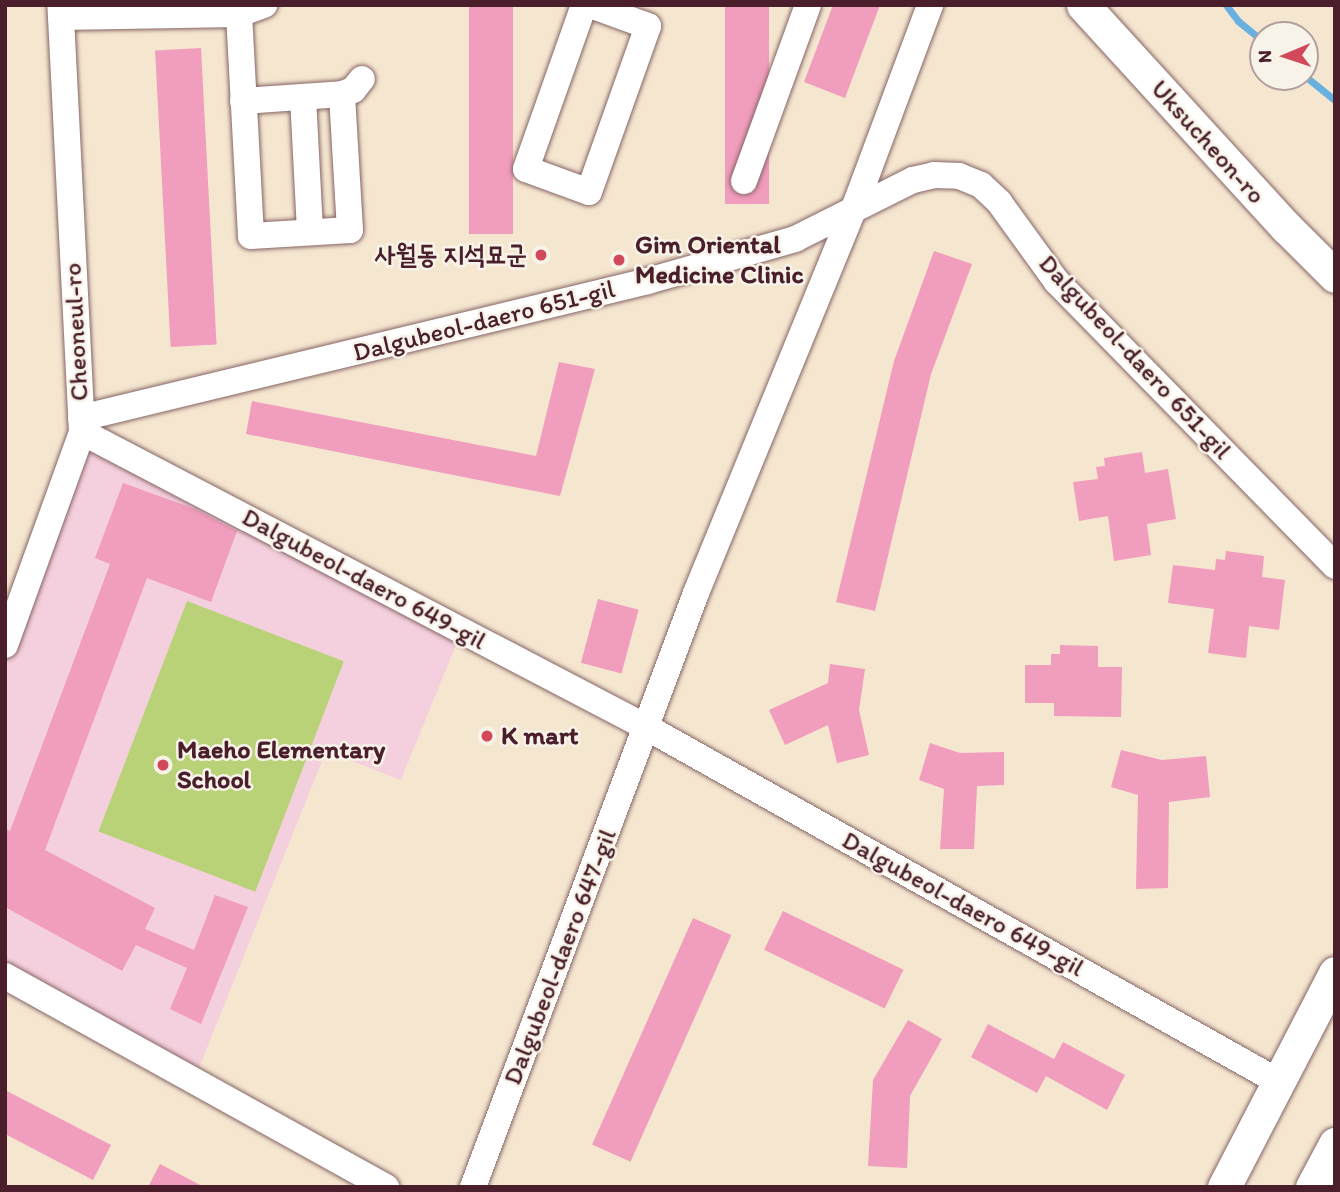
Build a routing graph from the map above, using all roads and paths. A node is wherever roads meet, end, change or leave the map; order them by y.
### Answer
1 (264, 5) edge
2 (584, 5) edge
3 (590, 5) edge
4 (808, 5) edge
5 (930, 5) edge
6 (1083, 5) edge
7 (61, 11) edge
8 (239, 14) junction
9 (652, 15) edge
10 (303, 97) junction
11 (243, 101) junction
12 (744, 181) dead end
13 (855, 206) junction
14 (310, 232) junction
15 (1335, 276) edge
16 (81, 425) junction
17 (1335, 566) edge
18 (5, 645) edge
19 (646, 727) junction
20 (1335, 973) edge
21 (5, 976) edge
22 (1279, 1082) junction
23 (1333, 1151) edge
24 (386, 1187) edge
25 (473, 1187) edge
26 (1224, 1187) edge
27 (1312, 1187) edge

1 - 8 street
2 - 9 street
3 - 9 street
4 - 12 street
5 - 13 street
6 - 15 main road, Uksucheon-ro
7 - 8 street
7 - 16 street, Cheoneul-ro
8 - 11 street
10 - 11 street
10 - 14 street
10 - 14 street
11 - 14 street
13 - 16 street, Dalgubeol-daero 651-gil
13 - 17 street, Dalgubeol-daero 651-gil
13 - 19 street
16 - 18 street, Cheoneul-ro
16 - 19 street, Dalgubeol-daero 649-gil
19 - 22 street, Dalgubeol-daero 649-gil
19 - 25 street, Dalgubeol-daero 647-gil
20 - 22 main road
21 - 24 street
22 - 26 main road
23 - 27 main road

